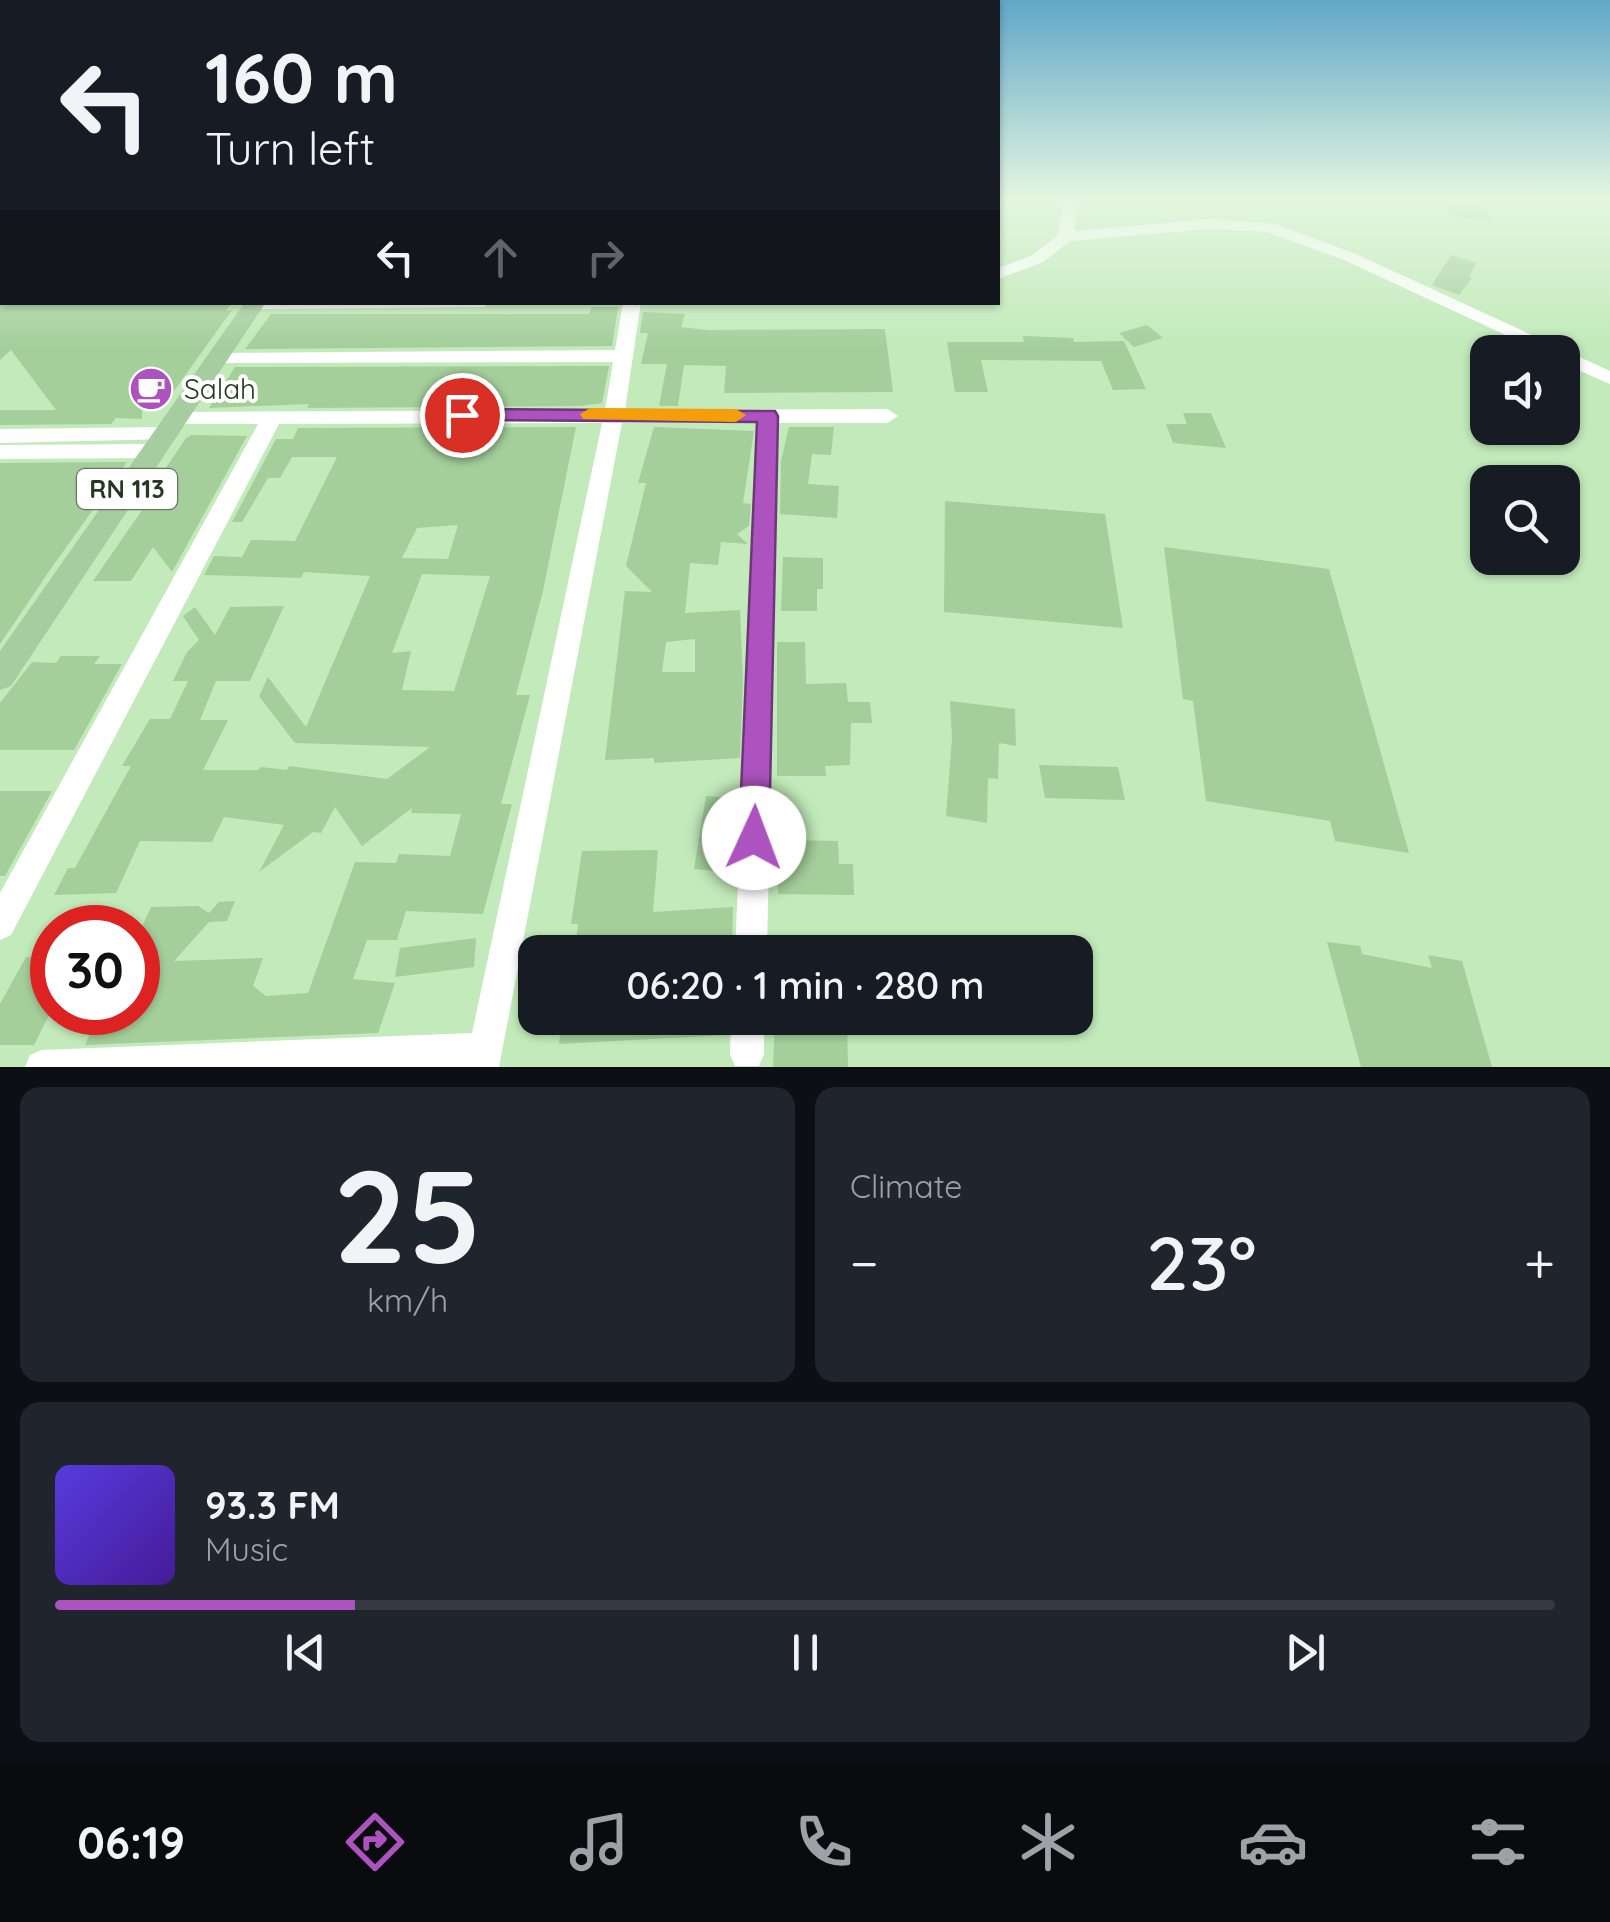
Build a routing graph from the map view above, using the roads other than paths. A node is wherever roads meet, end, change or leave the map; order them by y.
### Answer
1 (1054, 247) edge
2 (1323, 247) edge
3 (1000, 273) edge
4 (254, 305) edge
5 (632, 305) edge
6 (1519, 335) edge
7 (624, 356) junction
8 (218, 357) junction
9 (1580, 364) edge
10 (1610, 378) edge
11 (614, 414) junction
12 (272, 416) junction
13 (768, 416) junction
14 (888, 416) dead end
15 (165, 434) junction
16 (0, 436) edge
17 (0, 452) edge
18 (0, 676) edge
19 (0, 924) edge
20 (751, 935) edge
21 (748, 1035) edge
22 (747, 1054) dead end
23 (483, 1058) edge
24 (42, 1067) edge

1 - 3 street
2 - 6 street
4 - 8 main road, RN 113
5 - 7 street
7 - 8 street
7 - 11 street
8 - 15 main road, RN 113
9 - 10 street
11 - 12 street
11 - 13 street
11 - 23 street
12 - 15 street
12 - 19 street
13 - 14 street
13 - 20 street
15 - 16 street
15 - 17 street
15 - 18 main road, RN 113
21 - 22 street
23 - 24 street

